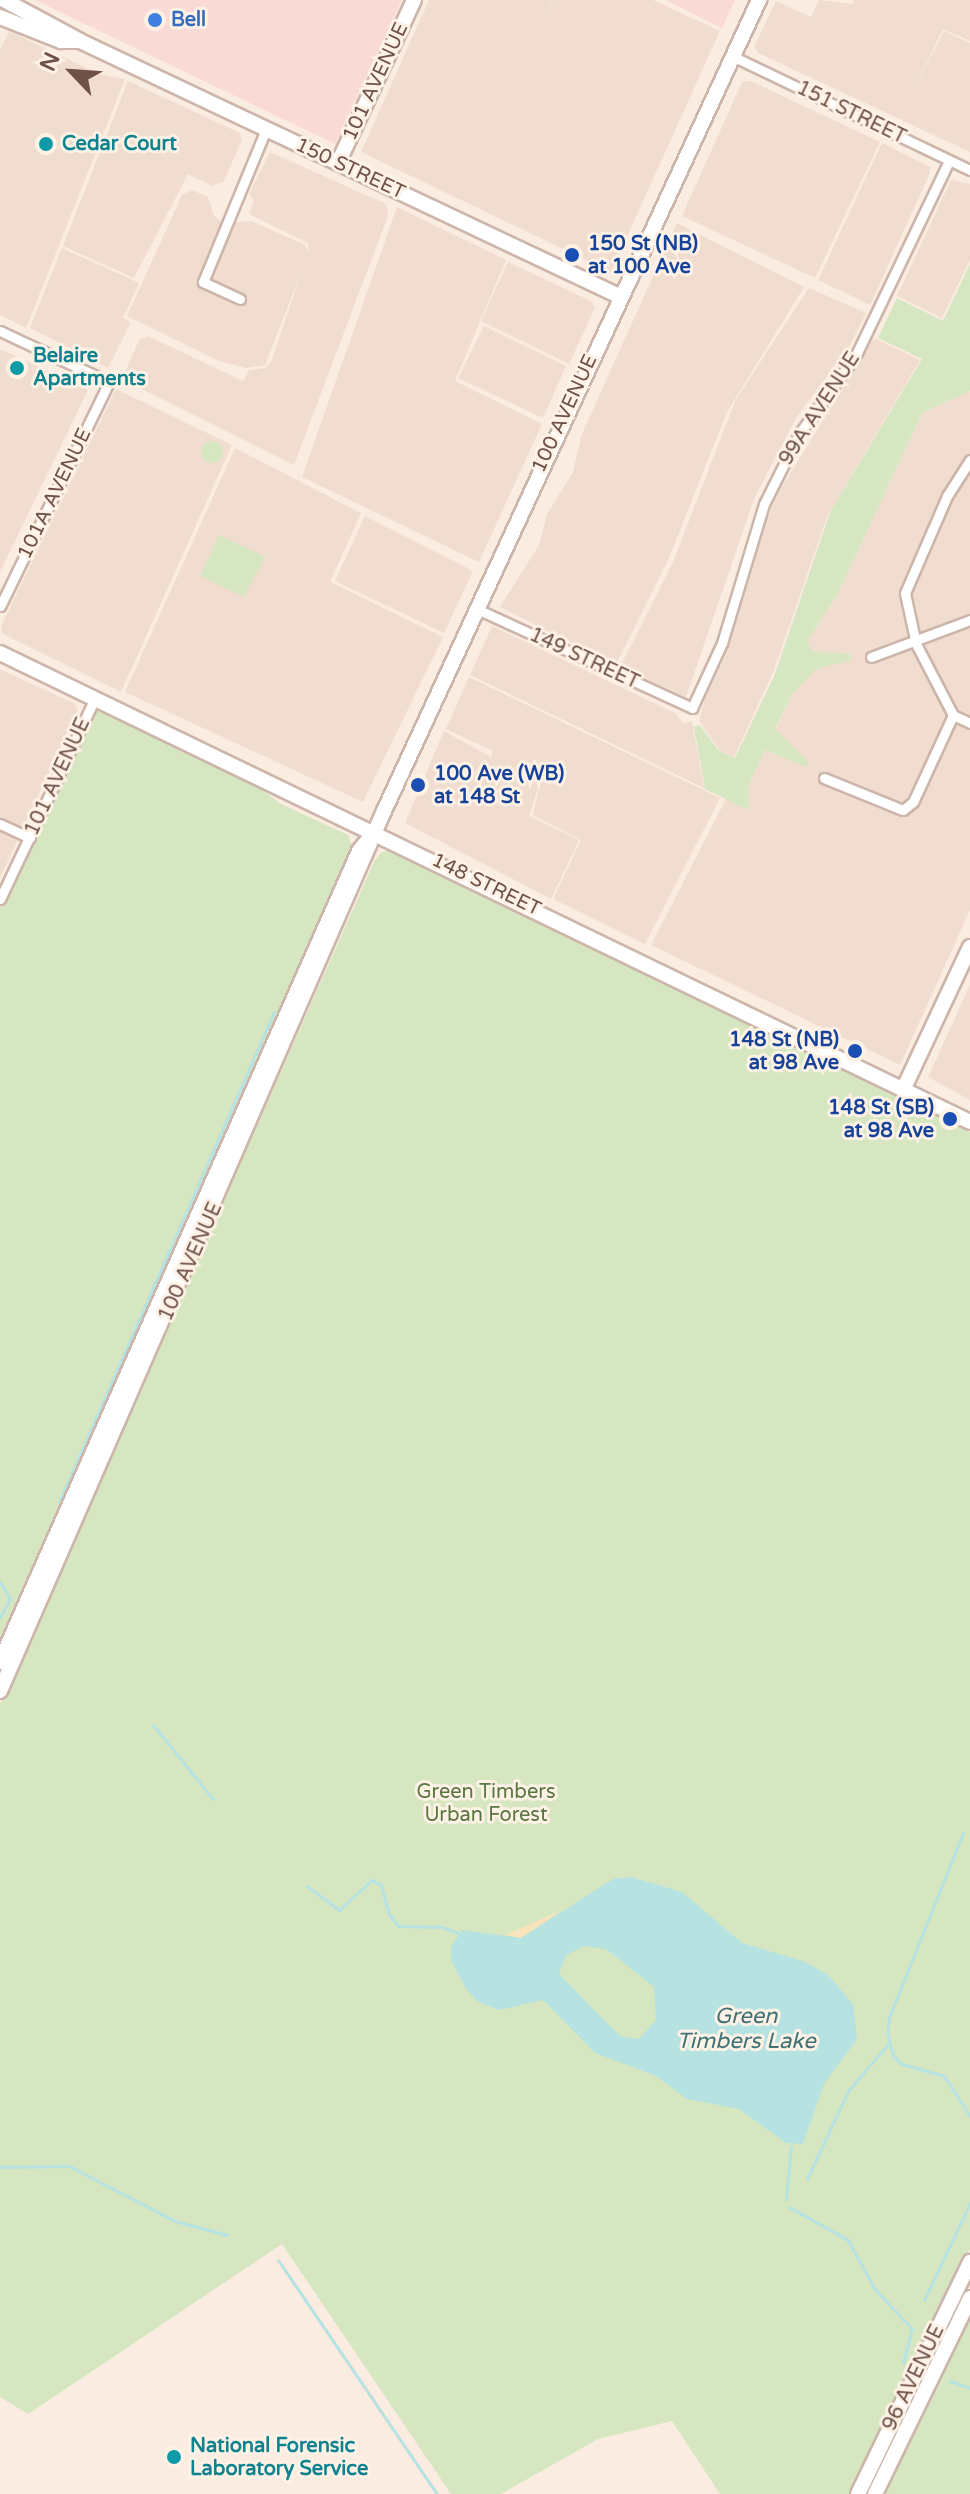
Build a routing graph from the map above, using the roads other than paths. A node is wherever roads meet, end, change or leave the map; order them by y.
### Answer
1 (4, 0) edge
2 (414, 0) edge
3 (759, 0) edge
4 (0, 17) edge
5 (80, 41) junction
6 (732, 56) junction
7 (266, 129) junction
8 (949, 161) junction
9 (338, 163) junction
10 (970, 170) edge
11 (619, 296) junction
12 (240, 299) dead end
13 (0, 331) edge
14 (970, 460) edge
15 (0, 606) edge
16 (477, 609) junction
17 (970, 620) edge
18 (916, 644) junction
19 (0, 653) edge
20 (871, 657) dead end
21 (95, 698) junction
22 (692, 708) joint
23 (953, 715) junction
24 (970, 723) edge
25 (824, 778) dead end
26 (0, 824) edge
27 (376, 831) junction
28 (30, 838) junction
29 (0, 899) edge
30 (970, 947) edge
31 (903, 1090) junction
32 (970, 1122) edge
33 (0, 1662) edge
34 (0, 1691) edge
35 (970, 2262) edge
36 (970, 2298) edge
37 (858, 2494) edge
38 (875, 2494) edge

1 - 5 main road, 150 STREET
2 - 9 main road, 101 AVENUE
3 - 6 main road, 100 AVENUE
4 - 5 main road, 150 STREET
5 - 7 main road, 150 STREET
6 - 8 street, 151 STREET
6 - 11 main road, 100 AVENUE
7 - 9 main road, 150 STREET
7 - 12 street
8 - 10 street, 151 STREET
8 - 22 street, 99A AVENUE
9 - 11 main road, 150 STREET
11 - 16 main road, 100 AVENUE
13 - 15 street, 101A AVENUE
14 - 18 street
16 - 22 street, 149 STREET
16 - 27 main road, 100 AVENUE
17 - 18 street
18 - 20 street
18 - 23 street
19 - 21 main road, 148 STREET
21 - 27 main road, 148 STREET
21 - 28 street, 101 AVENUE
23 - 24 street
23 - 25 street
26 - 28 street
27 - 31 main road, 148 STREET
27 - 33 main road, 100 AVENUE
27 - 34 main road, 100 AVENUE
28 - 29 street, 101 AVENUE
30 - 31 main road
31 - 32 main road, 148 STREET
35 - 37 main road, 96 AVENUE
36 - 38 main road, 96 AVENUE

